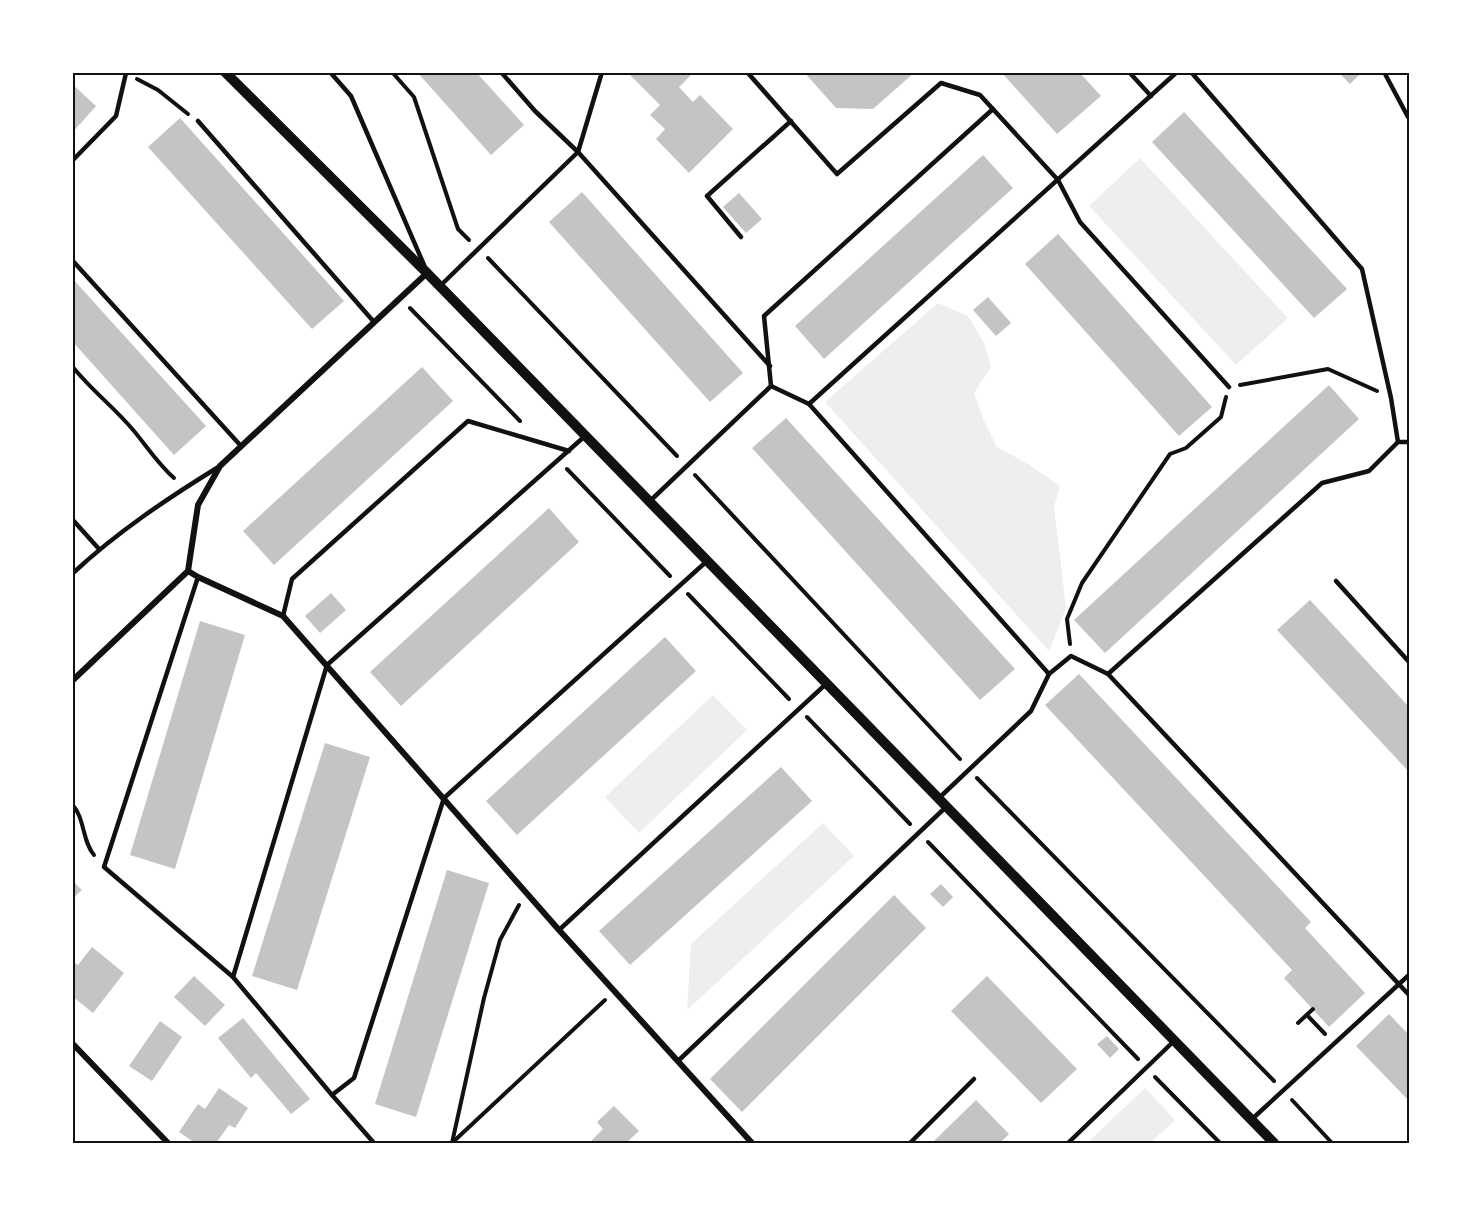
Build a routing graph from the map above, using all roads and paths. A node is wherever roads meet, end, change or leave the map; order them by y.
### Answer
1 (225, 72) edge
2 (330, 72) edge
3 (392, 72) edge
4 (501, 72) edge
5 (602, 72) edge
6 (747, 72) edge
7 (1129, 72) edge
8 (1178, 72) edge
9 (1191, 72) edge
10 (1384, 72) edge
11 (125, 73) edge
12 (1151, 96) junction
13 (993, 109) junction
14 (1408, 117) dead end
15 (791, 121) junction
16 (198, 122) joint
17 (578, 152) junction
18 (72, 161) edge
19 (1058, 180) junction
20 (741, 237) dead end
21 (478, 249) junction
22 (72, 261) edge
23 (427, 273) junction
24 (440, 286) junction
25 (375, 322) junction
26 (72, 366) edge
27 (770, 366) junction
28 (771, 386) junction
29 (1228, 387) junction
30 (1391, 398) junction
31 (809, 404) junction
32 (586, 436) junction
33 (1398, 442) junction
34 (1410, 442) edge
35 (241, 446) junction
36 (569, 451) junction
37 (220, 466) junction
38 (687, 466) junction
39 (185, 488) junction
40 (650, 501) junction
41 (72, 519) edge
42 (99, 549) junction
43 (707, 561) junction
44 (188, 571) junction
45 (72, 574) edge
46 (198, 577) junction
47 (1336, 581) dead end
48 (283, 616) junction
49 (1071, 656) junction
50 (1410, 663) edge
51 (327, 665) junction
52 (1049, 674) junction
53 (1108, 674) junction
54 (72, 681) edge
55 (826, 684) junction
56 (969, 770) junction
57 (444, 798) junction
58 (943, 803) junction
59 (72, 804) edge
60 (104, 867) junction
61 (526, 892) junction
62 (559, 930) junction
63 (1410, 974) edge
64 (233, 977) junction
65 (1399, 984) junction
66 (615, 991) junction
67 (1410, 996) edge
68 (1313, 1009) dead end
69 (1307, 1015) junction
70 (1298, 1023) dead end
71 (1174, 1041) junction
72 (72, 1043) edge
73 (1334, 1043) junction
74 (678, 1061) junction
75 (974, 1079) dead end
76 (1283, 1090) junction
77 (332, 1095) junction
78 (1251, 1120) junction
79 (168, 1143) edge
80 (374, 1143) edge
81 (452, 1143) edge
82 (752, 1143) edge
83 (910, 1143) edge
84 (1068, 1143) edge
85 (1274, 1143) edge
86 (1332, 1143) edge

1 - 23 street
2 - 23 lane
3 - 21 path
4 - 17 lane
5 - 17 lane
6 - 15 lane
7 - 12 lane
8 - 12 lane
9 - 30 lane
10 - 14 lane
11 - 16 path
11 - 18 lane
12 - 19 lane
13 - 15 lane
13 - 19 lane
13 - 27 lane
15 - 20 lane
16 - 25 lane
17 - 21 lane
17 - 27 lane
19 - 29 lane
19 - 31 lane
21 - 24 lane
21 - 38 path
22 - 35 lane
23 - 24 street
23 - 25 street
24 - 32 street
25 - 35 street
26 - 39 path
27 - 28 lane
28 - 31 lane
28 - 38 lane
29 - 30 path
29 - 49 path
30 - 33 lane
31 - 52 lane
32 - 36 lane
32 - 40 street
33 - 34 lane
33 - 53 lane
35 - 37 street
36 - 48 lane
36 - 51 lane
37 - 39 lane
37 - 44 street
38 - 40 lane
38 - 56 path
39 - 42 lane
40 - 43 street
41 - 42 lane
42 - 45 lane
43 - 55 street
43 - 57 lane
44 - 46 street
44 - 54 street
46 - 48 street
46 - 60 lane
47 - 50 lane
48 - 51 street
49 - 52 lane
49 - 53 lane
51 - 57 street
51 - 64 lane
52 - 56 lane
53 - 65 lane
55 - 58 street
55 - 62 lane
56 - 58 lane
56 - 76 path
57 - 61 street
57 - 77 lane
58 - 71 street
58 - 74 lane
59 - 60 path
60 - 64 lane
61 - 62 street
61 - 81 path
62 - 66 street
63 - 65 lane
64 - 77 lane
65 - 67 lane
65 - 73 lane
66 - 74 street
66 - 81 path
68 - 69 path
69 - 70 path
69 - 73 path
71 - 78 street
71 - 84 lane
72 - 79 street
73 - 76 lane
74 - 82 street
75 - 83 lane
76 - 78 lane
76 - 86 path
77 - 80 lane
78 - 85 street

